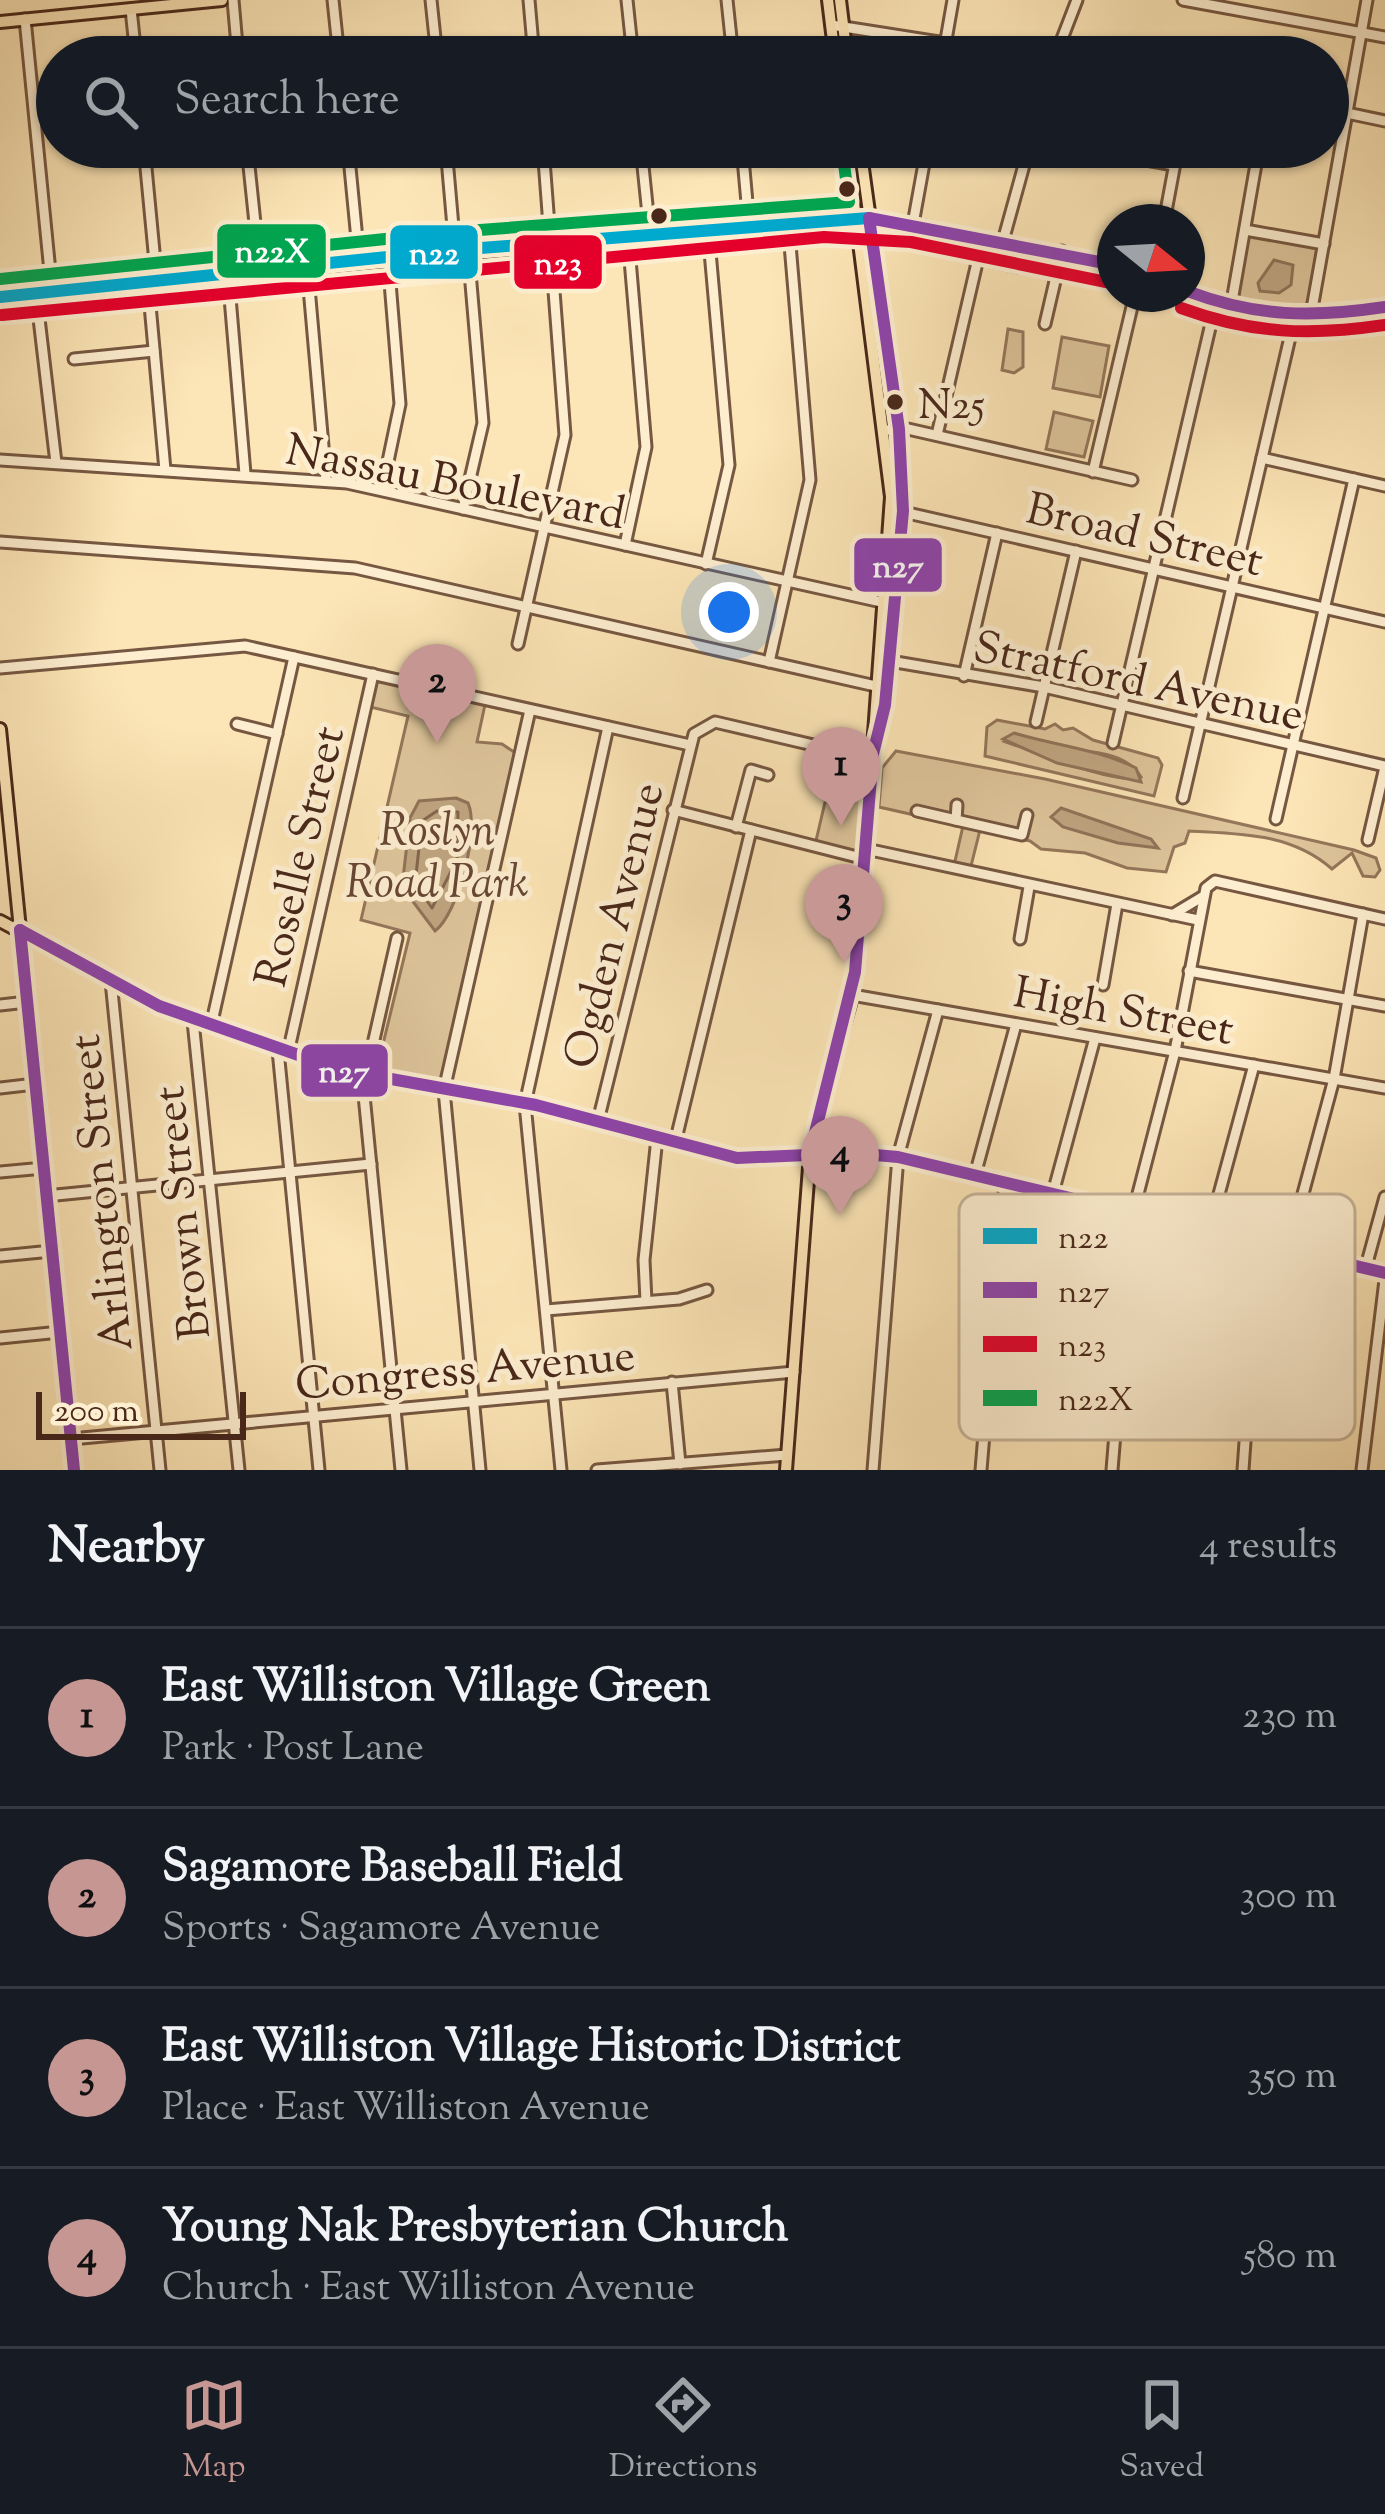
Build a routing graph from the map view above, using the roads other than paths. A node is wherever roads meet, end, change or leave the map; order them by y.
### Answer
1 (222, 0) edge
2 (233, 0) edge
3 (333, 0) edge
4 (431, 0) edge
5 (529, 0) edge
6 (627, 0) edge
7 (727, 0) edge
8 (828, 0) edge
9 (840, 0) edge
10 (953, 0) edge
11 (1077, 0) edge
12 (1183, 0) edge
13 (1367, 0) edge
14 (131, 9) junction
15 (25, 19) junction
16 (0, 22) edge
17 (837, 24) junction
18 (1362, 32) junction
19 (134, 36) edge
20 (236, 36) edge
21 (337, 36) edge
22 (435, 36) edge
23 (532, 36) edge
24 (631, 36) edge
25 (731, 36) edge
26 (836, 36) edge
27 (841, 36) edge
28 (914, 36) edge
29 (947, 36) edge
30 (1062, 36) edge
31 (1385, 37) edge
32 (1349, 102) edge
33 (1349, 113) edge
34 (1385, 121) edge
35 (36, 130) edge
36 (40, 168) edge
37 (145, 168) edge
38 (250, 168) edge
39 (349, 168) edge
40 (449, 168) edge
41 (545, 168) edge
42 (643, 168) edge
43 (744, 168) edge
44 (853, 168) edge
45 (861, 168) edge
46 (923, 168) edge
47 (1023, 168) edge
48 (1173, 168) edge
49 (1255, 168) edge
50 (1337, 168) edge
51 (1167, 204) edge
52 (864, 218) junction
53 (788, 221) junction
54 (913, 224) junction
55 (749, 225) junction
56 (708, 229) junction
57 (1245, 230) junction
58 (650, 234) junction
59 (628, 236) junction
60 (982, 237) junction
61 (1003, 241) junction
62 (550, 243) junction
63 (1324, 244) junction
64 (462, 250) junction
65 (1062, 251) junction
66 (388, 257) junction
67 (358, 260) junction
68 (1097, 260) edge
69 (307, 265) junction
70 (260, 271) junction
71 (228, 274) junction
72 (153, 283) junction
73 (52, 292) junction
74 (36, 293) junction
75 (0, 297) edge
76 (1205, 298) edge
77 (1216, 302) junction
78 (1231, 307) junction
79 (1385, 307) edge
80 (1131, 312) edge
81 (1294, 320) junction
82 (1310, 320) junction
83 (1045, 324) dead end
84 (154, 351) junction
85 (74, 358) dead end
86 (893, 430) junction
87 (937, 436) junction
88 (1262, 458) junction
89 (0, 460) edge
90 (56, 464) junction
91 (164, 470) junction
92 (1094, 472) junction
93 (245, 474) junction
94 (1354, 478) junction
95 (326, 480) junction
96 (1132, 480) dead end
97 (1385, 486) edge
98 (382, 490) junction
99 (463, 509) junction
100 (897, 510) junction
101 (544, 527) junction
102 (997, 533) junction
103 (0, 542) edge
104 (625, 545) junction
105 (1076, 551) junction
106 (706, 563) junction
107 (1154, 569) junction
108 (788, 582) junction
109 (1232, 587) junction
110 (889, 603) junction
111 (526, 607) junction
112 (1324, 608) junction
113 (1385, 622) edge
114 (518, 644) dead end
115 (294, 656) junction
116 (884, 660) junction
117 (769, 662) junction
118 (0, 668) edge
119 (373, 674) junction
120 (964, 676) junction
121 (881, 687) junction
122 (1044, 687) junction
123 (1122, 706) junction
124 (530, 710) junction
125 (1036, 722) dead end
126 (237, 724) dead end
127 (1200, 724) junction
128 (608, 727) junction
129 (0, 729) edge
130 (277, 734) junction
131 (1113, 743) dead end
132 (1293, 745) junction
133 (690, 746) junction
134 (873, 756) junction
135 (1385, 767) edge
136 (768, 775) dead end
137 (1183, 798) dead end
138 (957, 805) dead end
139 (673, 811) junction
140 (917, 811) dead end
141 (1027, 814) dead end
142 (1276, 819) dead end
143 (956, 820) junction
144 (736, 826) junction
145 (751, 830) junction
146 (1368, 840) dead end
147 (866, 854) junction
148 (1029, 887) junction
149 (1202, 897) junction
150 (1117, 904) junction
151 (1363, 914) junction
152 (1172, 915) junction
153 (1198, 920) junction
154 (1385, 920) edge
155 (0, 921) edge
156 (20, 930) junction
157 (397, 938) dead end
158 (1020, 939) dead end
159 (1189, 971) junction
160 (111, 981) junction
161 (1103, 985) dead end
162 (851, 995) junction
163 (1348, 999) junction
164 (27, 1003) junction
165 (0, 1005) edge
166 (1385, 1006) edge
167 (938, 1010) junction
168 (194, 1021) junction
169 (1016, 1024) junction
170 (211, 1028) junction
171 (1095, 1038) junction
172 (283, 1052) junction
173 (1175, 1052) junction
174 (1254, 1065) junction
175 (364, 1075) junction
176 (1334, 1079) junction
177 (35, 1084) junction
178 (0, 1088) edge
179 (1385, 1088) edge
180 (444, 1090) junction
181 (525, 1104) junction
182 (598, 1121) junction
183 (657, 1138) junction
184 (675, 1143) junction
185 (809, 1156) junction
186 (898, 1157) junction
187 (370, 1164) junction
188 (44, 1168) junction
189 (0, 1172) edge
190 (289, 1172) junction
191 (975, 1175) junction
192 (209, 1180) junction
193 (1005, 1182) junction
194 (131, 1188) junction
195 (1053, 1193) junction
196 (1004, 1194) edge
197 (1057, 1194) edge
198 (1138, 1194) edge
199 (1219, 1194) edge
200 (1303, 1194) edge
201 (46, 1196) junction
202 (1385, 1197) edge
203 (52, 1250) junction
204 (0, 1256) edge
205 (1355, 1268) edge
206 (1365, 1270) junction
207 (1385, 1276) edge
208 (707, 1290) dead end
209 (646, 1301) junction
210 (546, 1310) junction
211 (60, 1332) junction
212 (0, 1338) edge
213 (794, 1372) junction
214 (1379, 1380) edge
215 (672, 1382) junction
216 (553, 1392) junction
217 (473, 1399) junction
218 (394, 1407) junction
219 (313, 1415) junction
220 (234, 1423) junction
221 (157, 1430) junction
222 (70, 1439) junction
223 (984, 1440) edge
224 (1114, 1440) edge
225 (1245, 1440) edge
226 (787, 1455) junction
227 (680, 1464) junction
228 (74, 1470) edge
229 (160, 1470) edge
230 (239, 1470) edge
231 (319, 1470) edge
232 (401, 1470) edge
233 (480, 1470) edge
234 (560, 1470) edge
235 (597, 1470) edge
236 (786, 1470) edge
237 (873, 1470) edge
238 (981, 1470) edge
239 (1112, 1470) edge
240 (1243, 1470) edge
241 (1362, 1470) edge

1 - 14 main road
2 - 20 street
3 - 21 street
4 - 22 street
5 - 23 street
6 - 24 street
7 - 25 street
8 - 17 main road
9 - 17 main road
10 - 29 street
11 - 30 street
12 - 18 street
13 - 18 street
14 - 15 main road
14 - 19 street
15 - 16 main road
15 - 35 street
17 - 26 main road
17 - 27 main road
17 - 28 street
18 - 31 street
18 - 32 street
33 - 34 street
36 - 73 street
37 - 72 street
38 - 70 street
39 - 67 street
40 - 64 street
41 - 62 street
42 - 58 street
43 - 55 street
44 - 52 main road
45 - 52 main road
46 - 54 street
47 - 61 street
48 - 51 street
49 - 57 street
50 - 63 street
52 - 53 main road
52 - 54 main road
52 - 86 main road
53 - 55 main road
53 - 108 street
54 - 60 main road
55 - 56 main road
56 - 58 main road
56 - 106 street
57 - 63 street
57 - 78 street
58 - 59 main road
59 - 62 main road
59 - 104 street
60 - 61 main road
60 - 87 street
61 - 65 main road
62 - 64 main road
62 - 101 street
63 - 82 street
64 - 66 main road
64 - 99 street
65 - 68 main road
65 - 83 street
66 - 67 main road
66 - 98 street
67 - 69 main road
69 - 70 main road
69 - 95 street
70 - 71 main road
71 - 72 main road
71 - 93 street
72 - 73 main road
72 - 84 street
73 - 74 main road
74 - 75 main road
74 - 90 street
76 - 77 main road
77 - 78 main road
77 - 107 street
78 - 81 main road
79 - 82 main road
80 - 92 street
81 - 82 main road
81 - 88 street
84 - 85 street
84 - 91 street
86 - 87 street
86 - 100 main road
87 - 92 street
88 - 94 street
88 - 109 street
89 - 90 street, Nassau Boulevard
90 - 91 street, Nassau Boulevard
91 - 93 street, Nassau Boulevard
92 - 96 street
93 - 95 street, Nassau Boulevard
94 - 97 street
94 - 112 street
95 - 98 street, Nassau Boulevard
98 - 99 street, Nassau Boulevard
99 - 101 street, Nassau Boulevard
100 - 102 street, Broad Street
100 - 110 main road
101 - 104 street, Nassau Boulevard
101 - 111 street
102 - 105 street, Broad Street
102 - 120 street
103 - 111 street
104 - 106 street, Nassau Boulevard
105 - 107 street, Broad Street
105 - 122 street
106 - 108 street, Nassau Boulevard
107 - 109 street, Broad Street
107 - 123 street
108 - 110 street, Nassau Boulevard
108 - 117 street
109 - 112 street, Broad Street
109 - 127 street
110 - 116 main road
111 - 114 street
111 - 117 street
112 - 113 street, Broad Street
112 - 132 street
115 - 118 street
115 - 119 street
115 - 130 street
116 - 120 street, Stratford Avenue
116 - 121 main road
117 - 121 street
119 - 124 street
119 - 172 street, Roselle Street
120 - 122 street, Stratford Avenue
121 - 134 main road
122 - 123 street, Stratford Avenue
122 - 125 street
123 - 127 street, Stratford Avenue
123 - 131 street
124 - 128 street
124 - 180 street
126 - 130 street
127 - 132 street, Stratford Avenue
127 - 137 street
128 - 133 street
128 - 181 street
129 - 156 main road
130 - 170 street
132 - 135 street, Stratford Avenue
132 - 142 street
133 - 134 street
133 - 139 street, Ogden Avenue
134 - 147 main road
135 - 146 street
136 - 144 street
138 - 143 street
139 - 144 street
139 - 182 street, Ogden Avenue
140 - 143 street
141 - 143 street
144 - 145 street
145 - 147 street
145 - 184 street
147 - 148 street
147 - 162 main road
148 - 150 street
148 - 158 street
149 - 151 street
149 - 152 street
149 - 153 street
150 - 152 street
150 - 161 street
151 - 154 street
151 - 163 street
152 - 153 street
153 - 159 street
155 - 156 main road
156 - 160 main road
156 - 164 main road
157 - 175 street
159 - 163 street
159 - 173 street
160 - 168 main road
160 - 194 street, Arlington Street
162 - 167 street, High Street
162 - 185 main road
163 - 166 street
163 - 176 street
164 - 165 street
164 - 177 main road
167 - 169 street, High Street
167 - 186 street
168 - 170 main road
168 - 192 street, Brown Street
169 - 171 street, High Street
169 - 191 street
170 - 172 main road
171 - 173 street, High Street
171 - 195 street
172 - 175 main road
172 - 190 street, Roselle Street
173 - 174 street, High Street
173 - 198 street
174 - 176 street, High Street
174 - 199 street
175 - 180 main road
175 - 187 street
176 - 179 street, High Street
176 - 200 street
177 - 178 street
177 - 188 main road
180 - 181 main road
180 - 217 street
181 - 182 main road
181 - 210 street
182 - 183 main road
183 - 184 main road
183 - 209 street
184 - 185 main road
185 - 186 main road
185 - 213 main road
186 - 191 main road
186 - 237 street
187 - 190 street
187 - 218 street
188 - 189 street
188 - 201 main road
190 - 192 street
190 - 219 street, Roselle Street
191 - 193 main road
192 - 194 street
192 - 220 street, Brown Street
193 - 195 main road
193 - 196 street
194 - 201 street
194 - 221 street, Arlington Street
195 - 197 main road
201 - 203 main road
202 - 206 street
203 - 204 street
203 - 211 main road
205 - 206 main road
206 - 207 main road
207 - 214 street
208 - 209 street
209 - 210 street
210 - 216 street
211 - 212 street
211 - 222 main road
213 - 215 street, Congress Avenue
213 - 226 main road
214 - 241 street
215 - 216 street, Congress Avenue
215 - 227 street
216 - 217 street, Congress Avenue
216 - 234 street
217 - 218 street, Congress Avenue
217 - 233 street
218 - 219 street, Congress Avenue
218 - 232 street
219 - 220 street, Congress Avenue
219 - 231 street, Roselle Street
220 - 221 street, Congress Avenue
220 - 230 street, Brown Street
221 - 222 street, Congress Avenue
221 - 229 street, Arlington Street
222 - 228 main road
223 - 238 street
224 - 239 street
225 - 240 street
226 - 227 street
226 - 236 main road
227 - 235 street

